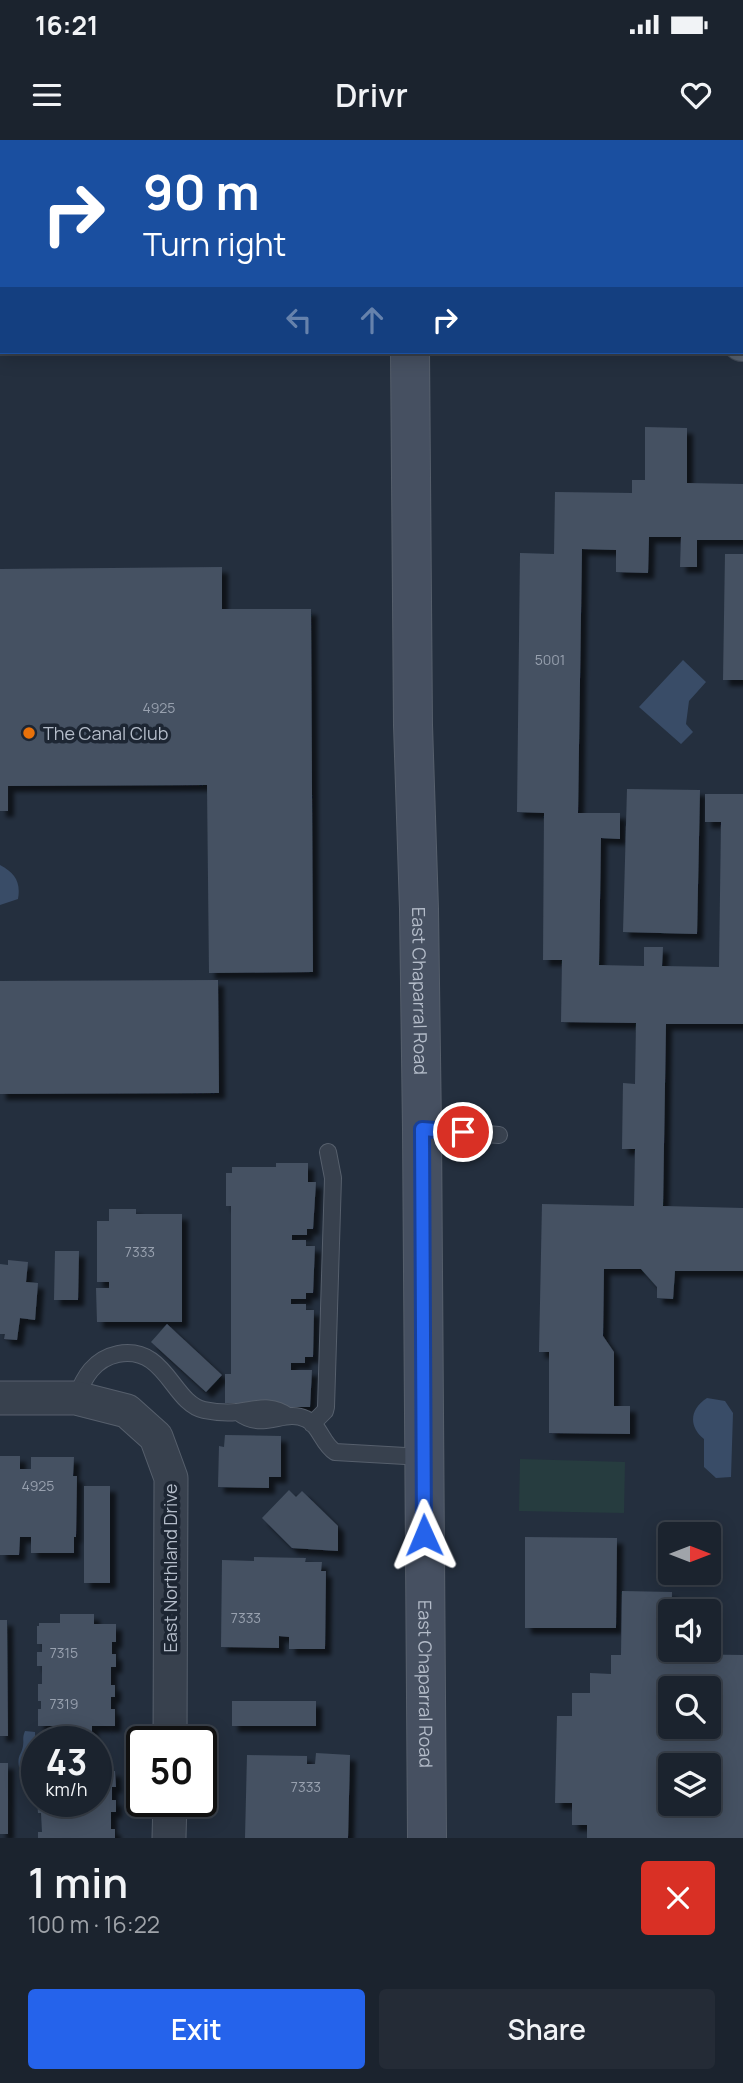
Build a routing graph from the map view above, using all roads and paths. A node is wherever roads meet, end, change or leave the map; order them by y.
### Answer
1 (410, 354) edge
2 (422, 1129) junction
3 (499, 1135) dead end
4 (328, 1152) dead end
5 (0, 1398) edge
6 (76, 1398) junction
7 (313, 1424) junction
8 (423, 1457) junction
9 (170, 1726) edge
10 (170, 1817) edge
11 (169, 1838) edge
12 (428, 1838) edge

1 - 2 main road, East Chaparral Road
2 - 3 lane
2 - 8 main road, East Chaparral Road
4 - 7 lane
5 - 6 street
6 - 7 lane
6 - 9 street, East Northland Drive
7 - 8 lane
8 - 12 main road, East Chaparral Road
10 - 11 street

